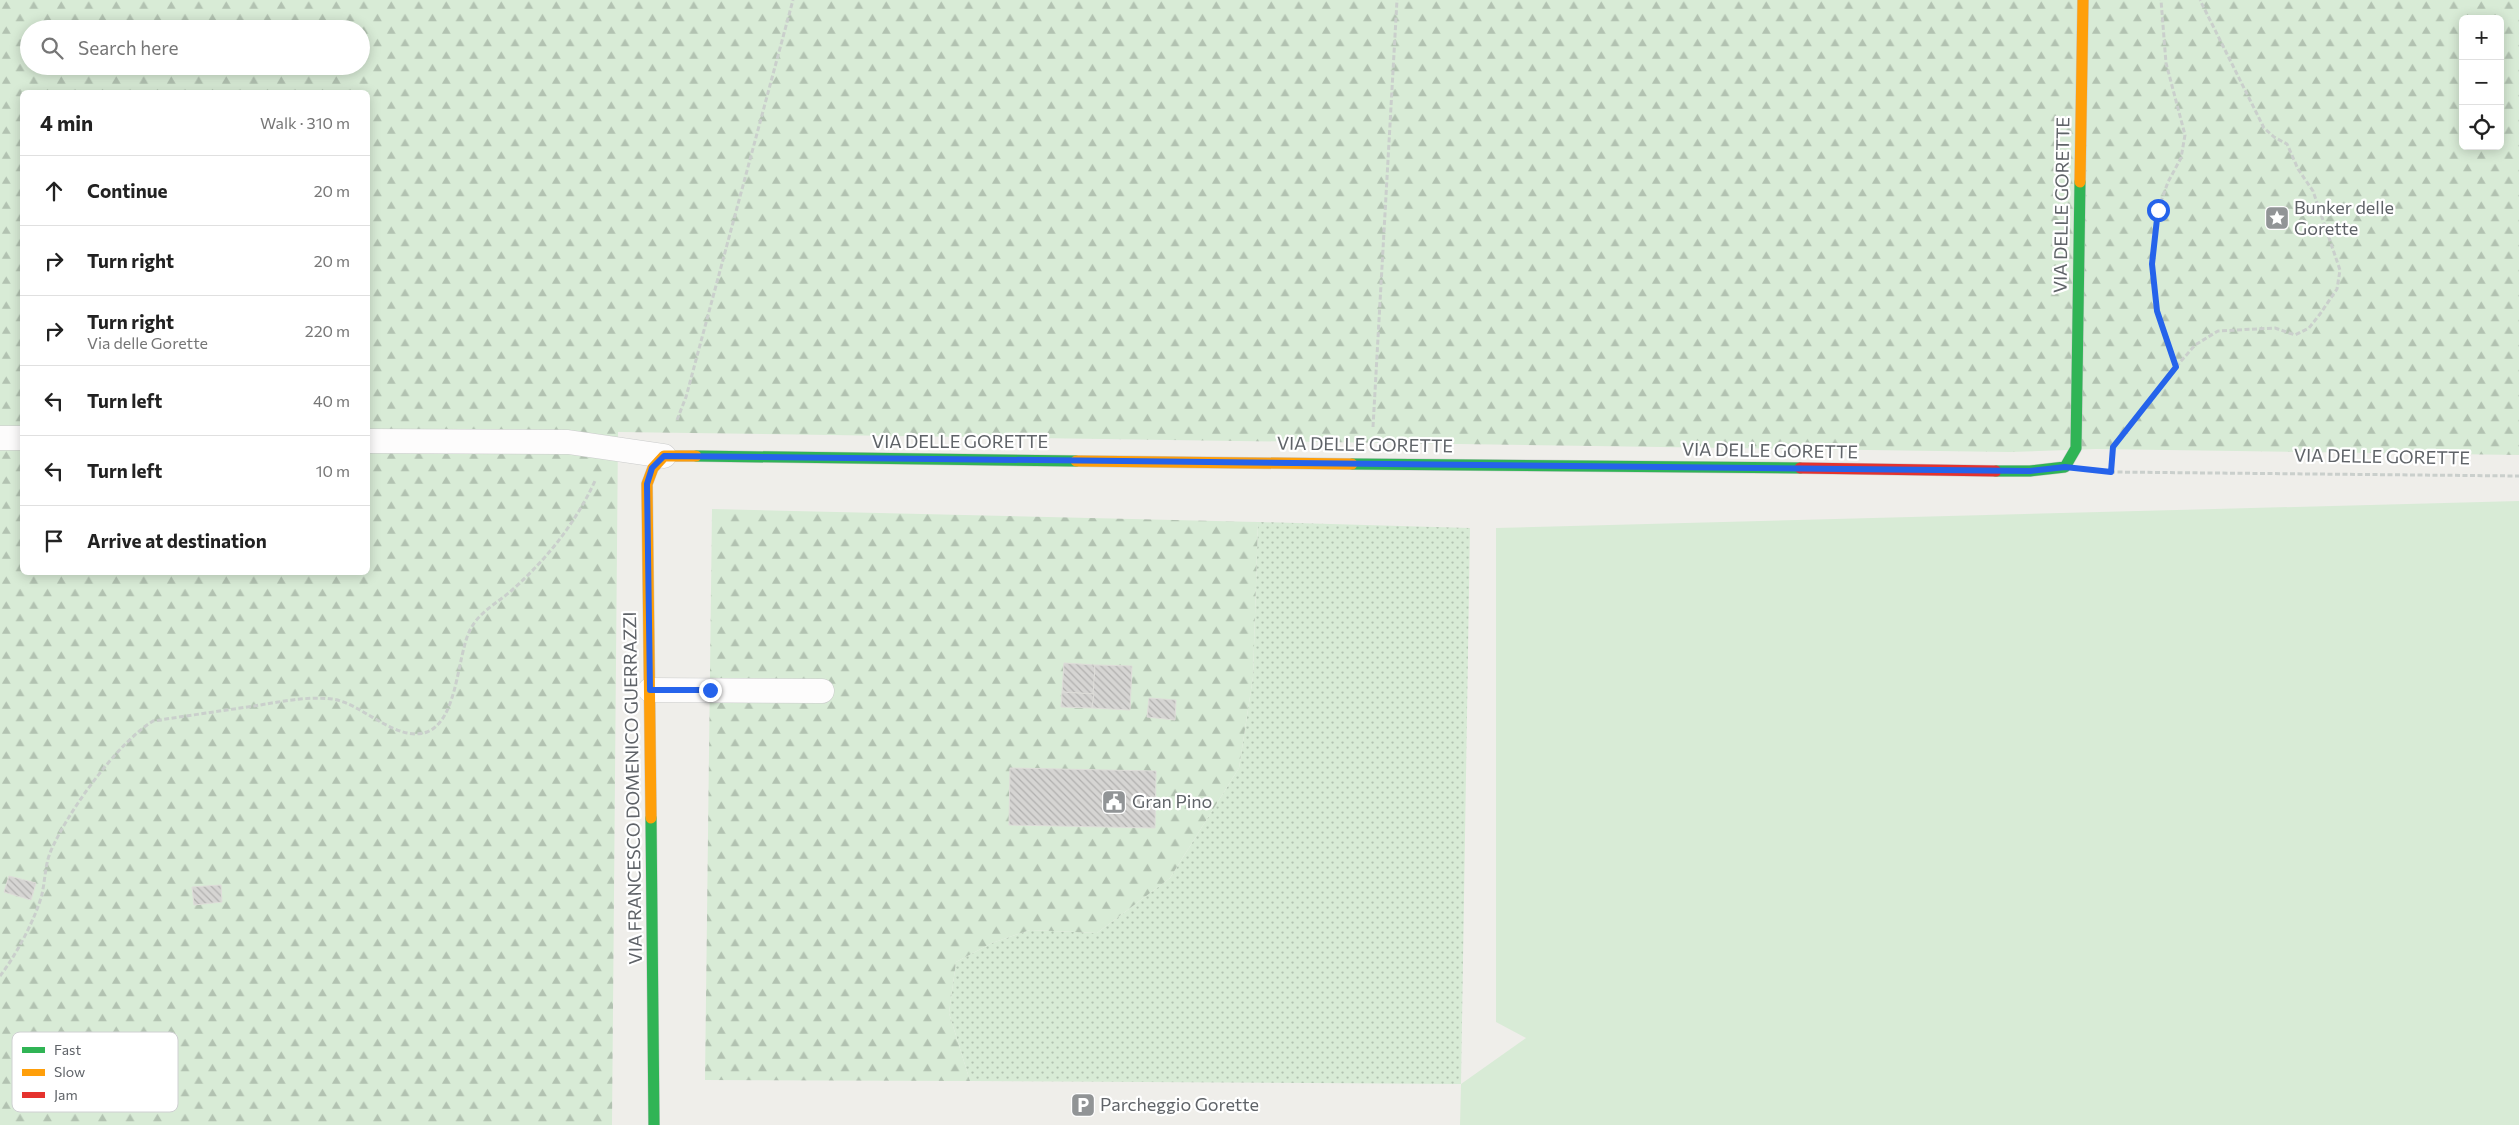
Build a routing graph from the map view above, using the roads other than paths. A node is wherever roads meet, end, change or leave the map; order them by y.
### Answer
1 (2083, 0) edge
2 (0, 438) edge
3 (20, 438) edge
4 (370, 441) edge
5 (664, 456) junction
6 (650, 690) junction
7 (822, 692) dead end
8 (654, 1125) edge

1 - 5 street, VIA DELLE GORETTE
2 - 3 lane
4 - 5 lane
5 - 6 street, VIA FRANCESCO DOMENICO GUERRAZZI
6 - 7 lane
6 - 8 street, VIA FRANCESCO DOMENICO GUERRAZZI

